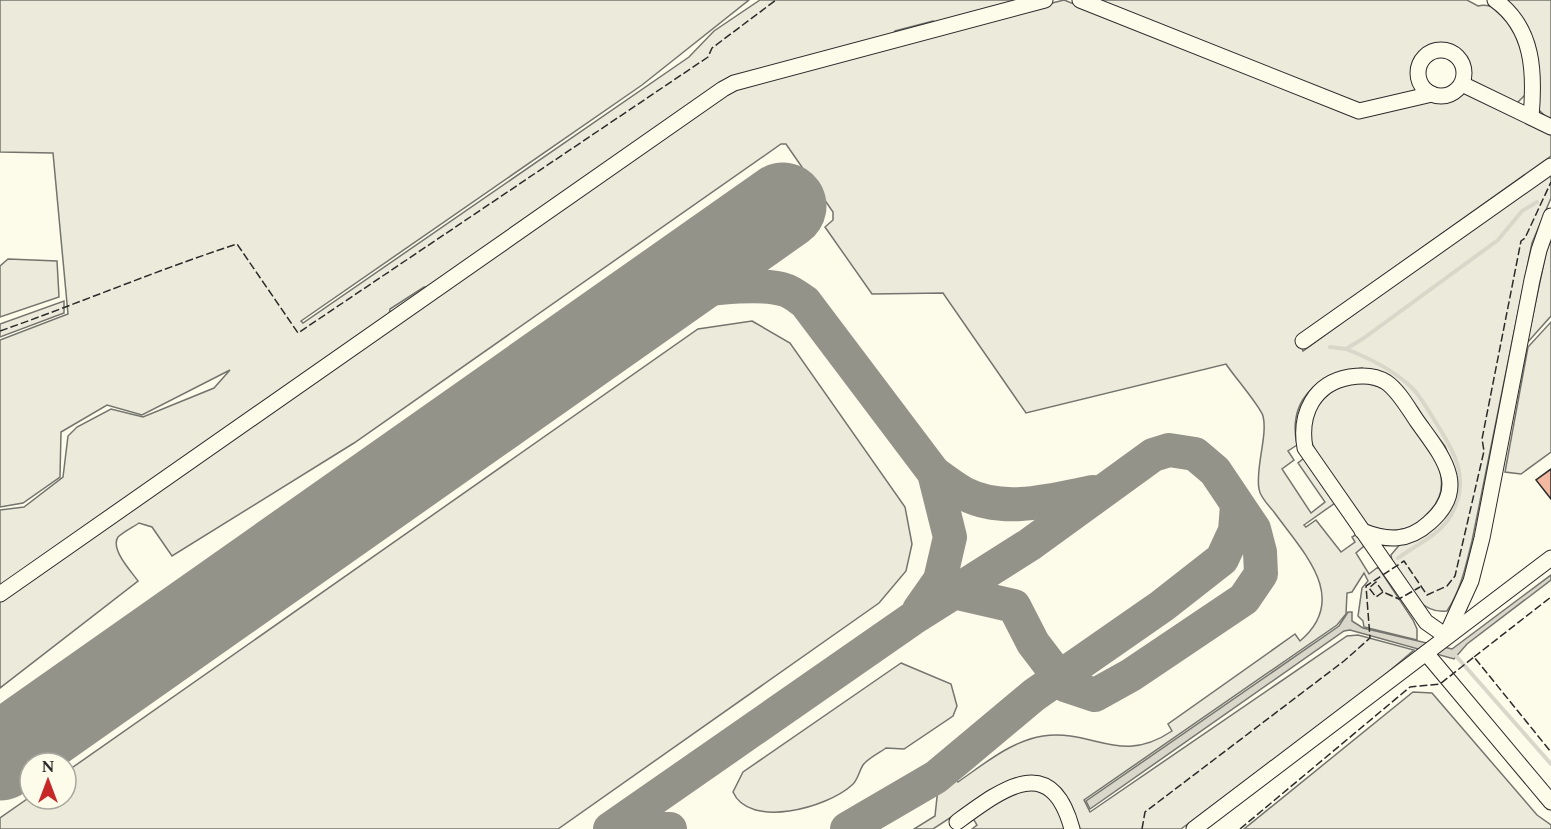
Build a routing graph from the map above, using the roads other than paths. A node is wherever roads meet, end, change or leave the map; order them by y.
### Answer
1 (1045, 0) edge
2 (1080, 0) edge
3 (1495, 0) edge
4 (1462, 84) junction
5 (1432, 94) junction
6 (1530, 117) junction
7 (1551, 127) edge
8 (1551, 166) edge
9 (1551, 216) edge
10 (1303, 341) dead end
11 (1362, 531) junction
12 (1398, 540) junction
13 (1551, 558) edge
14 (1384, 563) junction
15 (0, 594) edge
16 (1436, 644) junction
17 (1551, 802) edge
18 (957, 822) dead end
19 (1072, 829) edge
20 (1194, 829) edge

1 - 15 lane
2 - 5 lane
3 - 6 lane
4 - 5 lane
4 - 5 lane
4 - 6 lane
6 - 7 lane
8 - 10 lane
9 - 16 lane
11 - 12 lane
11 - 12 lane
11 - 14 lane
12 - 14 lane
13 - 16 lane
14 - 16 lane
16 - 17 lane
16 - 20 lane
18 - 19 lane

